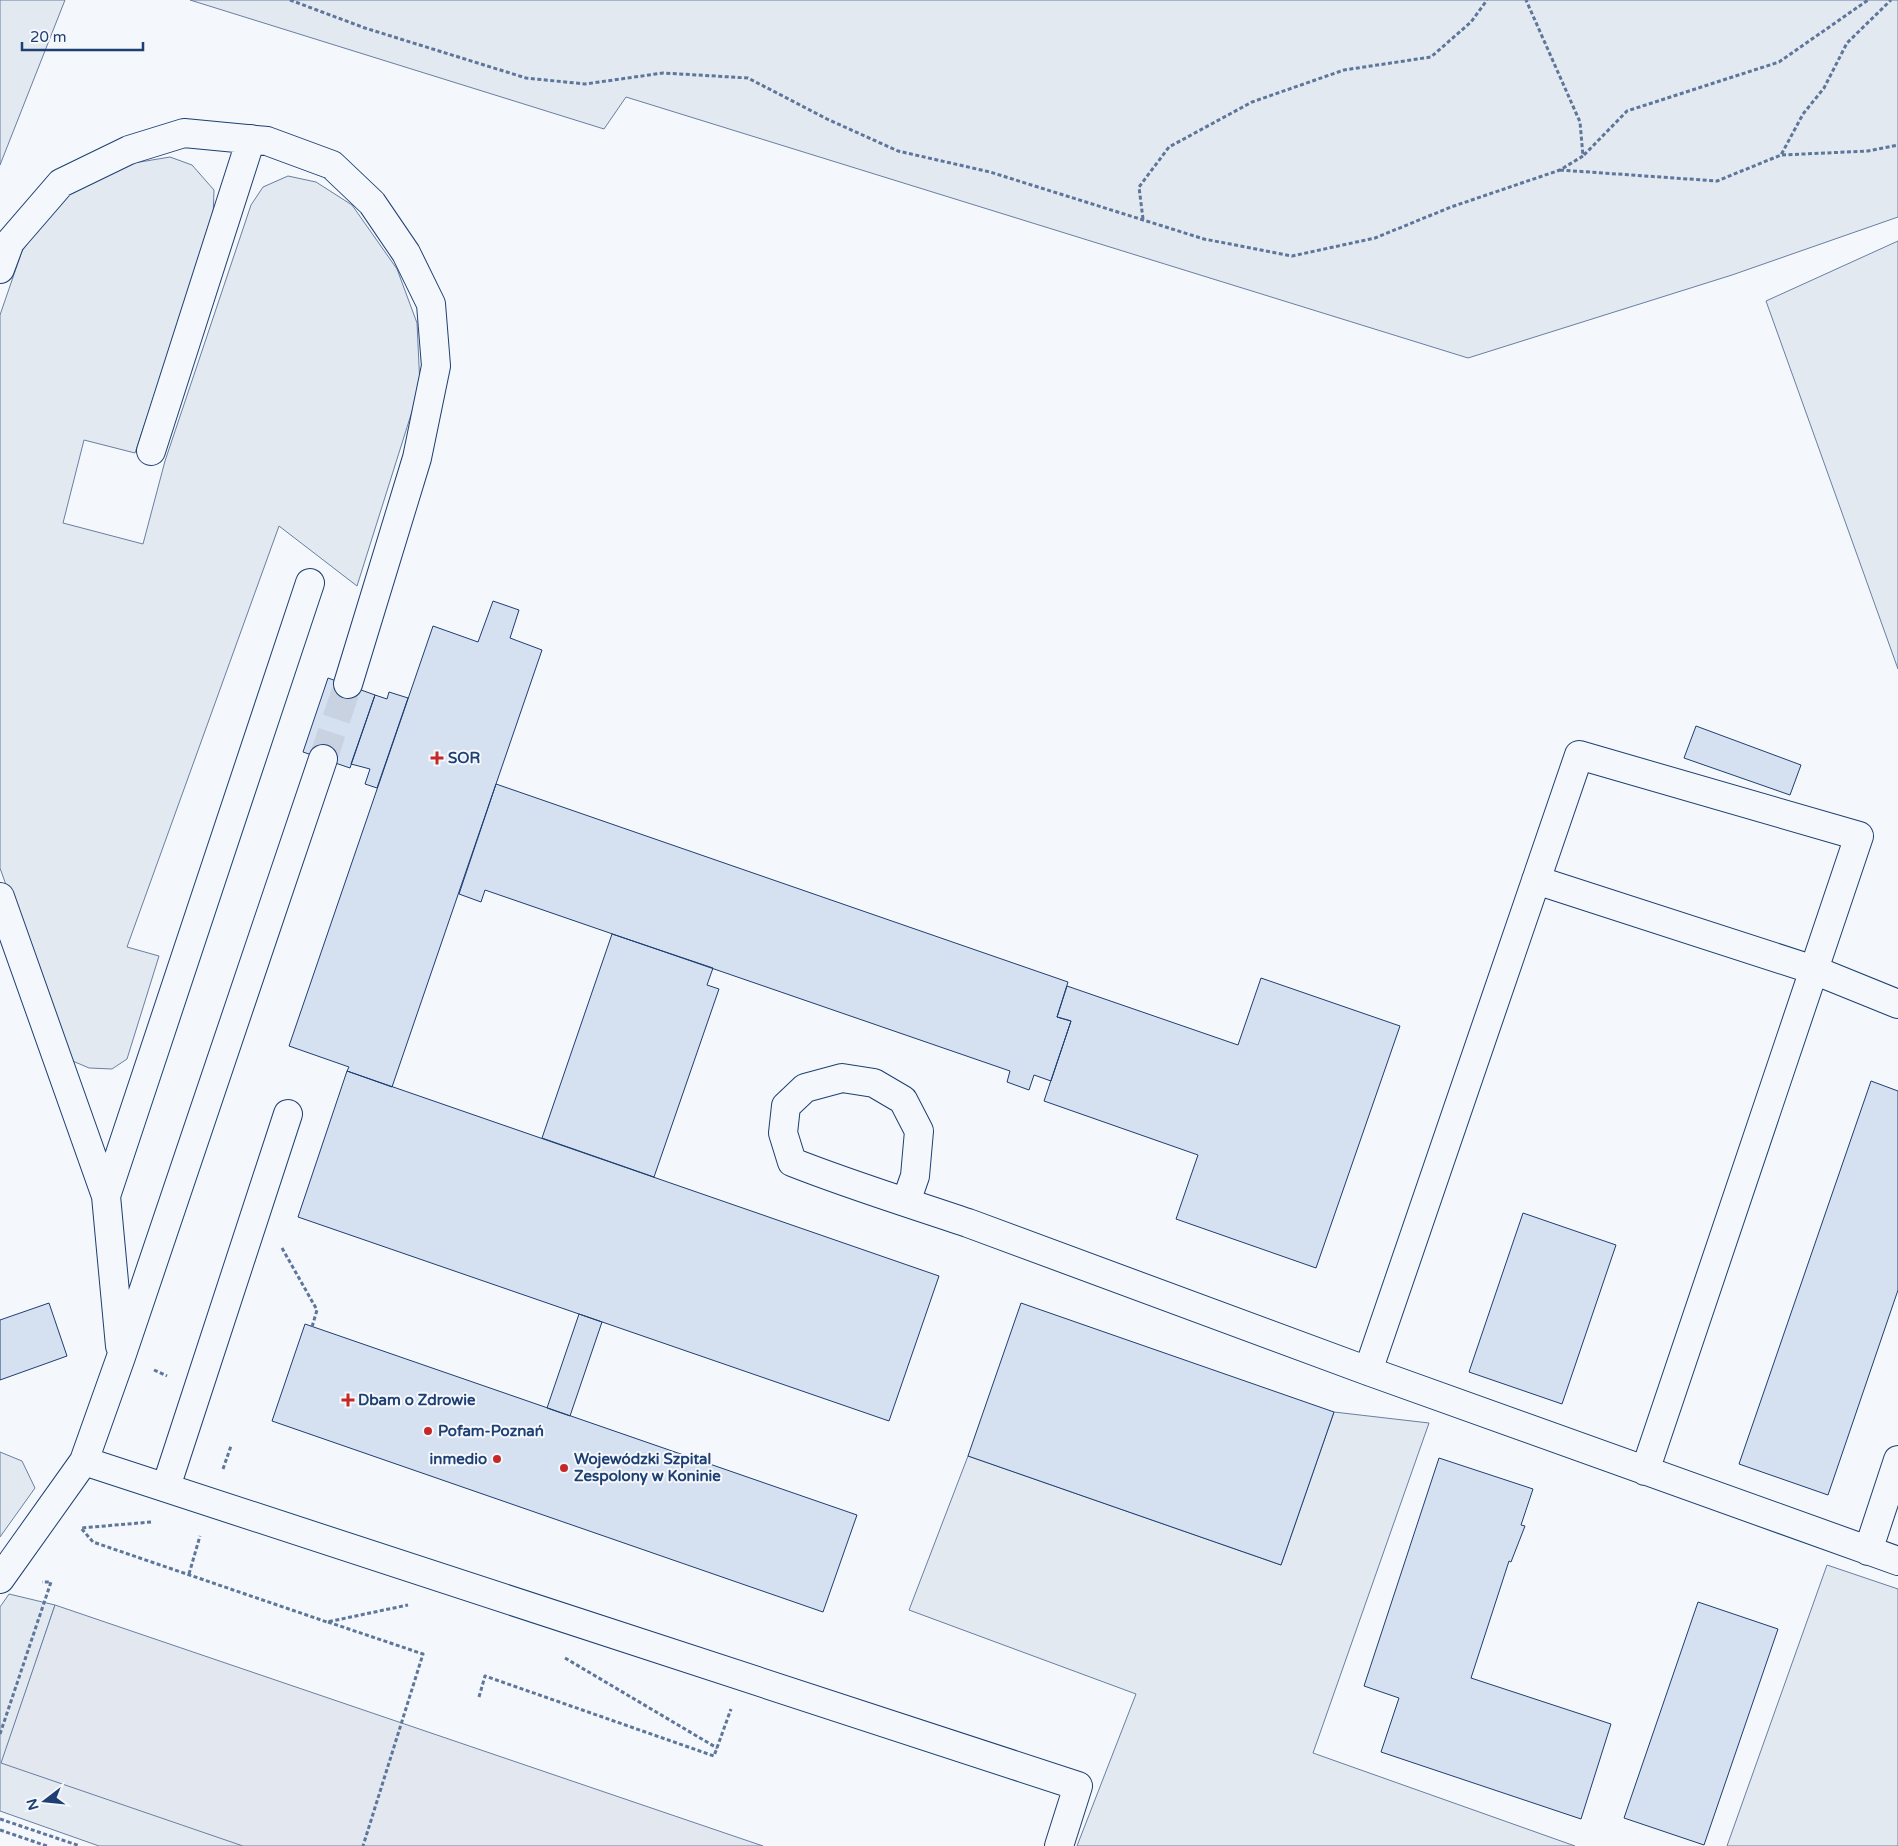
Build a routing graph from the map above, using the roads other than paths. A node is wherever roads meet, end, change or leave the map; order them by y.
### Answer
1 (251, 139) junction
2 (0, 269) edge
3 (151, 451) dead end
4 (310, 583) dead end
5 (348, 684) tunnel mouth
6 (323, 758) tunnel mouth
7 (1536, 880) junction
8 (0, 897) edge
9 (1814, 970) junction
10 (1898, 1004) edge
11 (288, 1114) dead end
12 (106, 1196) junction
13 (906, 1202) junction
14 (122, 1357) junction
15 (1368, 1371) junction
16 (1898, 1460) edge
17 (84, 1461) junction
18 (1645, 1471) junction
19 (166, 1488) junction
20 (1868, 1551) junction
21 (1898, 1561) edge
22 (0, 1579) edge
23 (1059, 1846) edge

1 - 2 lane
1 - 3 lane
1 - 5 lane
4 - 12 lane
6 - 14 lane
7 - 9 lane
7 - 9 lane
7 - 15 lane
8 - 12 lane
9 - 10 lane
9 - 18 lane
11 - 19 lane
12 - 14 lane
13 - 13 lane
13 - 15 lane
14 - 17 lane
15 - 18 lane
16 - 20 lane
17 - 19 lane
17 - 22 lane
18 - 20 lane
19 - 23 lane
20 - 21 lane

